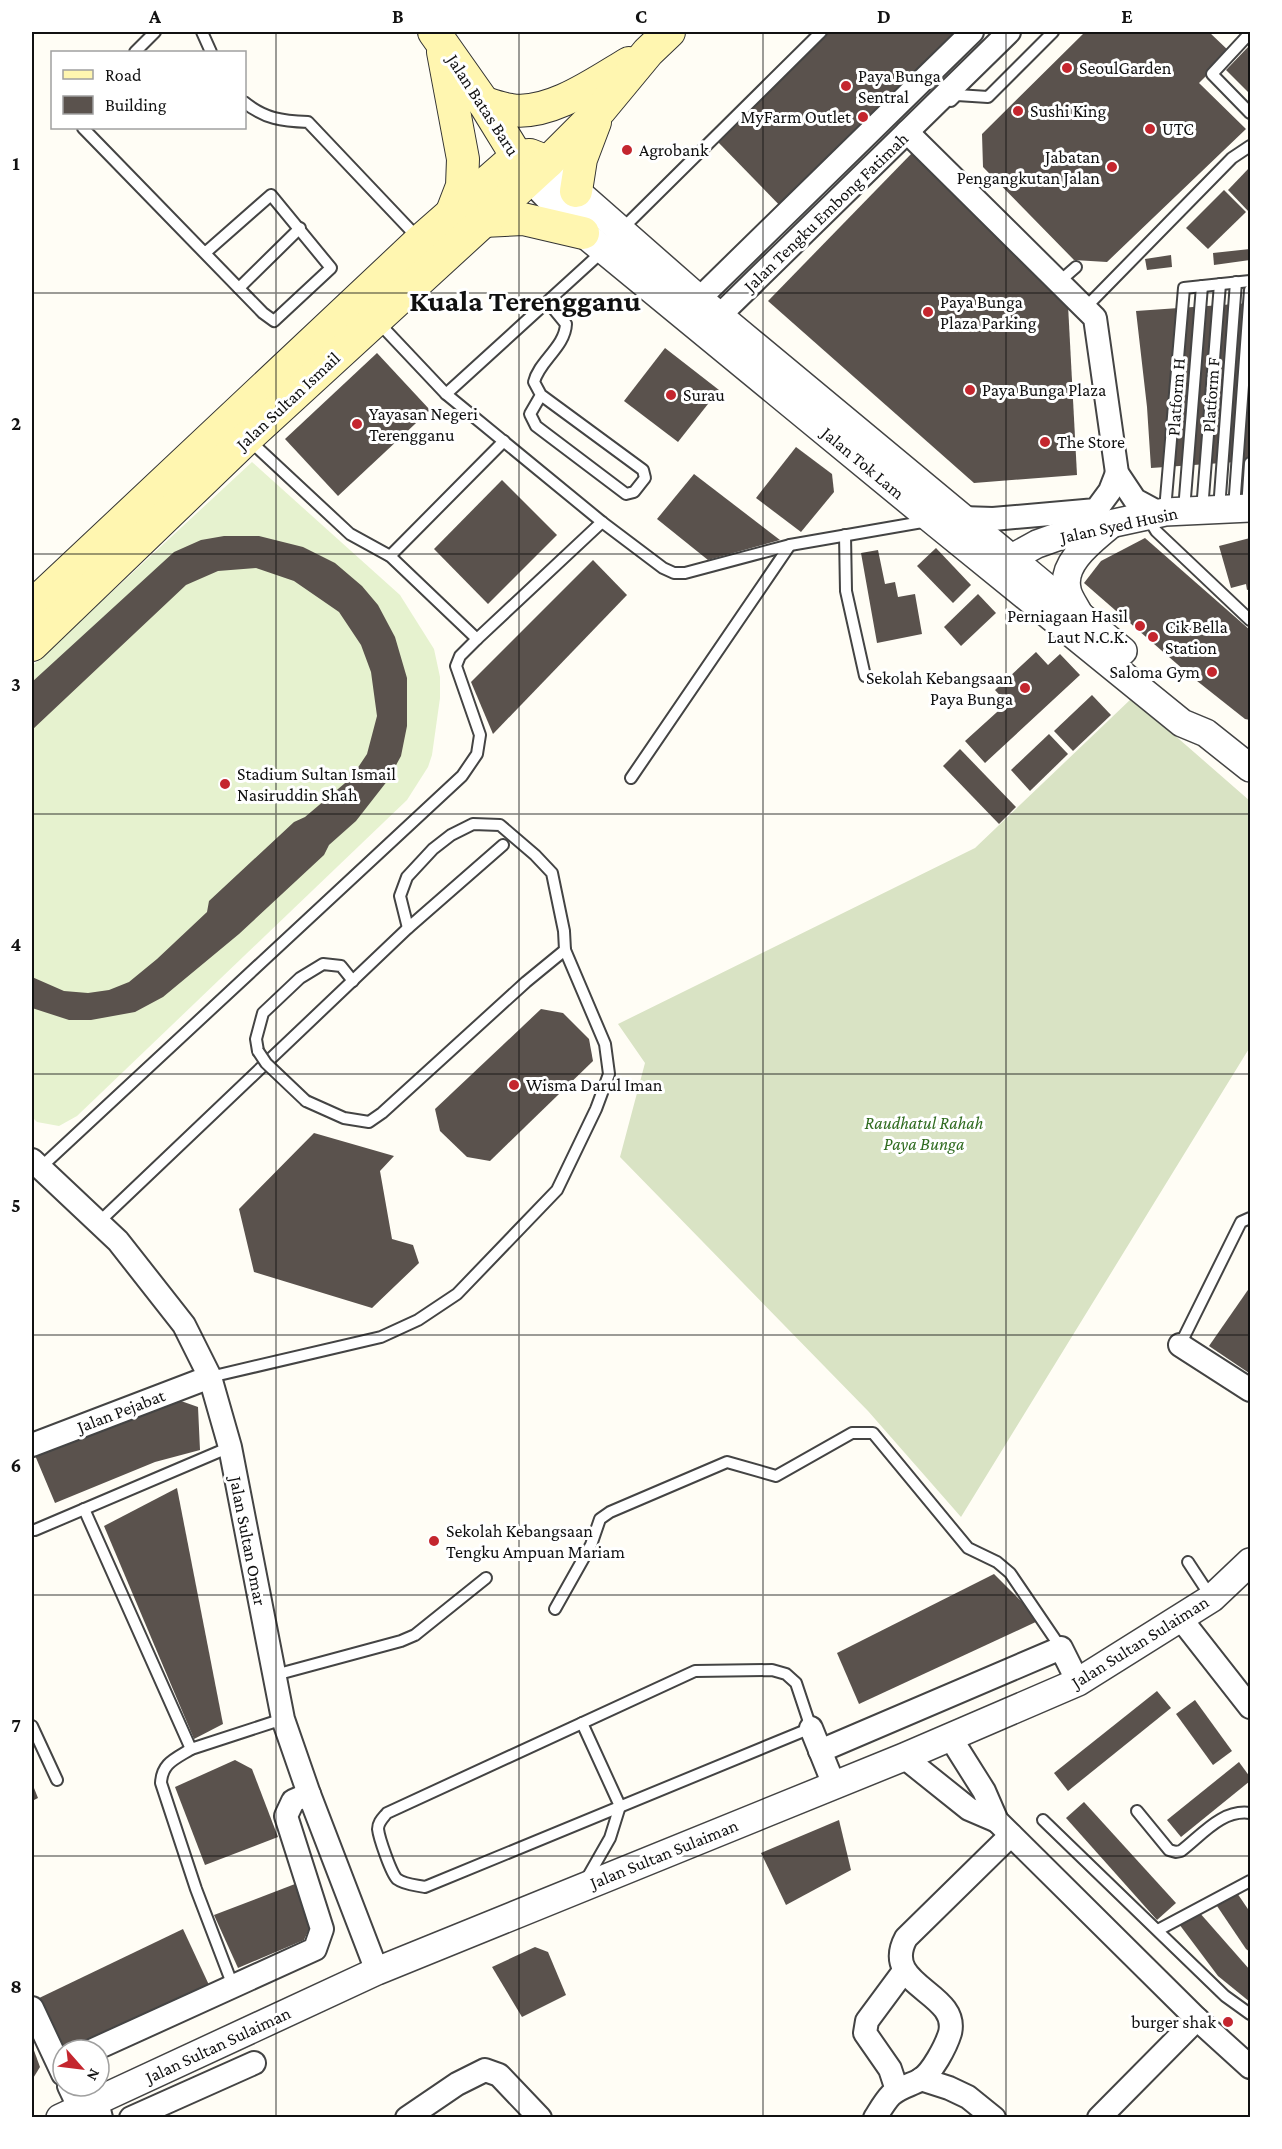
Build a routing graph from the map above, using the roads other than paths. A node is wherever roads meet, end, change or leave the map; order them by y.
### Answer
1 (155, 32) edge
2 (201, 32) edge
3 (972, 32) edge
4 (1009, 32) edge
5 (1053, 32) edge
6 (1251, 33) edge
7 (818, 34) edge
8 (443, 35) edge
9 (658, 42) edge
10 (136, 51) edge
11 (210, 51) edge
12 (246, 104) edge
13 (497, 106) junction
14 (600, 110) junction
15 (1251, 112) edge
16 (84, 129) edge
17 (911, 135) junction
18 (1251, 146) edge
19 (532, 166) junction
20 (576, 191) junction
21 (452, 212) junction
22 (483, 221) junction
23 (300, 228) junction
24 (602, 238) junction
25 (420, 241) junction
26 (205, 253) junction
27 (1251, 281) edge
28 (1236, 282) junction
29 (1220, 284) junction
30 (1202, 286) junction
31 (239, 288) junction
32 (1251, 290) edge
33 (548, 302) junction
34 (1086, 307) junction
35 (709, 308) junction
36 (375, 319) junction
37 (446, 394) junction
38 (541, 395) junction
39 (248, 438) junction
40 (504, 441) junction
41 (1251, 463) edge
42 (1117, 472) junction
43 (1201, 511) edge
44 (962, 518) junction
45 (932, 520) junction
46 (602, 522) junction
47 (1113, 522) junction
48 (845, 535) junction
49 (790, 545) junction
50 (390, 556) junction
51 (1004, 566) junction
52 (32, 606) edge
53 (1080, 615) junction
54 (1251, 620) edge
55 (477, 639) junction
56 (32, 645) edge
57 (865, 676) dead end
58 (1206, 733) junction
59 (1251, 768) edge
60 (631, 778) dead end
61 (503, 845) dead end
62 (408, 928) junction
63 (565, 950) junction
64 (353, 981) junction
65 (36, 1164) edge
66 (1251, 1218) edge
67 (99, 1222) junction
68 (1180, 1345) joint
69 (210, 1377) junction
70 (1251, 1390) edge
71 (32, 1445) edge
72 (230, 1447) junction
73 (84, 1509) junction
74 (35, 1530) dead end
75 (1188, 1562) dead end
76 (1251, 1562) edge
77 (486, 1578) dead end
78 (1212, 1598) junction
79 (555, 1609) dead end
80 (1180, 1618) junction
81 (1061, 1648) junction
82 (275, 1675) junction
83 (1078, 1682) junction
84 (1251, 1707) edge
85 (283, 1719) junction
86 (582, 1723) junction
87 (32, 1726) edge
88 (811, 1728) junction
89 (950, 1737) junction
90 (191, 1749) junction
91 (820, 1751) junction
92 (904, 1757) junction
93 (57, 1780) dead end
94 (834, 1785) junction
95 (309, 1794) junction
96 (620, 1806) junction
97 (1137, 1811) dead end
98 (1251, 1813) edge
99 (1043, 1820) dead end
100 (1004, 1828) junction
101 (1251, 1881) edge
102 (581, 1888) junction
103 (1158, 1930) junction
104 (377, 1971) junction
105 (904, 1971) junction
106 (233, 1986) junction
107 (32, 2010) edge
108 (1251, 2014) edge
109 (1197, 2019) junction
110 (111, 2042) edge
111 (51, 2047) edge
112 (254, 2063) dead end
113 (1251, 2067) edge
114 (921, 2079) junction
115 (169, 2084) junction
116 (897, 2090) junction
117 (83, 2103) edge
118 (131, 2118) edge
119 (407, 2118) edge
120 (540, 2118) edge
121 (875, 2118) edge
122 (994, 2118) edge
123 (1099, 2118) edge

1 - 10 lane
2 - 11 lane
3 - 35 street, Jalan Tengku Embong Fatimah
4 - 17 street, Jalan Tengku Embong Fatimah
5 - 17 lane
6 - 15 lane
7 - 24 lane
8 - 13 main road, Jalan Batas Baru
8 - 21 main road
9 - 13 main road
9 - 14 main road, Jalan Sultan Ismail
12 - 25 lane
13 - 19 main road, Jalan Batas Baru
14 - 19 main road, Jalan Sultan Ismail
14 - 20 main road
16 - 26 lane
17 - 34 street
17 - 35 street, Jalan Tengku Embong Fatimah
18 - 34 lane
19 - 20 street, Jalan Tok Lam
19 - 21 main road, Jalan Sultan Ismail
19 - 22 main road, Jalan Sultan Ismail
19 - 24 street, Jalan Tok Lam
20 - 24 street, Jalan Tok Lam
21 - 25 main road, Jalan Sultan Ismail
22 - 24 main road
22 - 36 main road, Jalan Sultan Ismail
23 - 26 lane
23 - 31 lane
23 - 31 lane
24 - 33 lane
24 - 35 street, Jalan Tok Lam
24 - 45 street, Jalan Tok Lam
25 - 52 main road, Jalan Sultan Ismail
26 - 31 lane
27 - 28 lane
28 - 29 lane
28 - 43 lane, Platform F
29 - 30 lane
29 - 43 lane
30 - 43 lane, Platform H
30 - 43 lane
32 - 43 lane
33 - 37 lane
33 - 38 lane
34 - 42 street
35 - 44 street, Jalan Tok Lam
36 - 37 lane
36 - 39 main road, Jalan Sultan Ismail
37 - 40 lane
38 - 38 lane
39 - 50 lane
39 - 56 main road, Jalan Sultan Ismail
40 - 46 lane
40 - 50 lane
41 - 43 lane
42 - 43 street
42 - 44 street, Jalan Syed Husin
43 - 47 street, Jalan Syed Husin
43 - 54 lane
44 - 51 street, Jalan Tok Lam
45 - 48 lane
45 - 51 street, Jalan Tok Lam
46 - 49 lane
46 - 55 lane
47 - 51 street, Jalan Syed Husin
47 - 53 street
48 - 49 lane
48 - 57 lane
49 - 60 lane
50 - 55 lane
51 - 53 street, Jalan Tok Lam
51 - 58 street, Jalan Tok Lam
53 - 58 street, Jalan Tok Lam
55 - 65 lane
58 - 59 street, Jalan Tok Lam
61 - 62 lane
62 - 63 lane
62 - 64 lane
63 - 64 lane, bridge
63 - 69 lane
64 - 67 lane
65 - 67 street, Jalan Sultan Omar
66 - 68 lane
67 - 69 street, Jalan Sultan Omar
68 - 70 street
69 - 71 street, Jalan Pejabat
69 - 72 street, Jalan Sultan Omar
72 - 73 lane
72 - 82 street, Jalan Sultan Omar
73 - 74 lane
73 - 90 lane
75 - 78 lane
76 - 78 street, Jalan Sultan Sulaiman
77 - 82 lane
78 - 80 street, Jalan Sultan Sulaiman
79 - 81 lane
80 - 83 street, Jalan Sultan Sulaiman
80 - 84 street
81 - 83 street
81 - 91 street
82 - 85 street, Jalan Sultan Omar
83 - 89 street, Jalan Sultan Sulaiman
85 - 90 lane
85 - 95 street, Jalan Sultan Omar
86 - 88 lane
86 - 96 lane
86 - 96 lane
87 - 93 lane
88 - 91 street
88 - 96 lane
89 - 92 street, Jalan Sultan Sulaiman
89 - 100 street
90 - 106 lane
91 - 94 street
92 - 94 street, Jalan Sultan Sulaiman
92 - 100 street
94 - 102 street, Jalan Sultan Sulaiman
95 - 104 street, Jalan Sultan Omar
95 - 106 street
96 - 102 lane
97 - 98 lane
99 - 103 lane
100 - 105 street
100 - 109 street
101 - 103 lane
102 - 104 street, Jalan Sultan Sulaiman
103 - 108 lane
104 - 115 street, Jalan Sultan Sulaiman
105 - 114 street
105 - 116 street
106 - 110 street
107 - 111 street
109 - 113 street
109 - 123 street
112 - 115 street
114 - 116 street
114 - 122 street
115 - 117 street, Jalan Sultan Sulaiman
115 - 118 street
116 - 121 street
119 - 120 street

